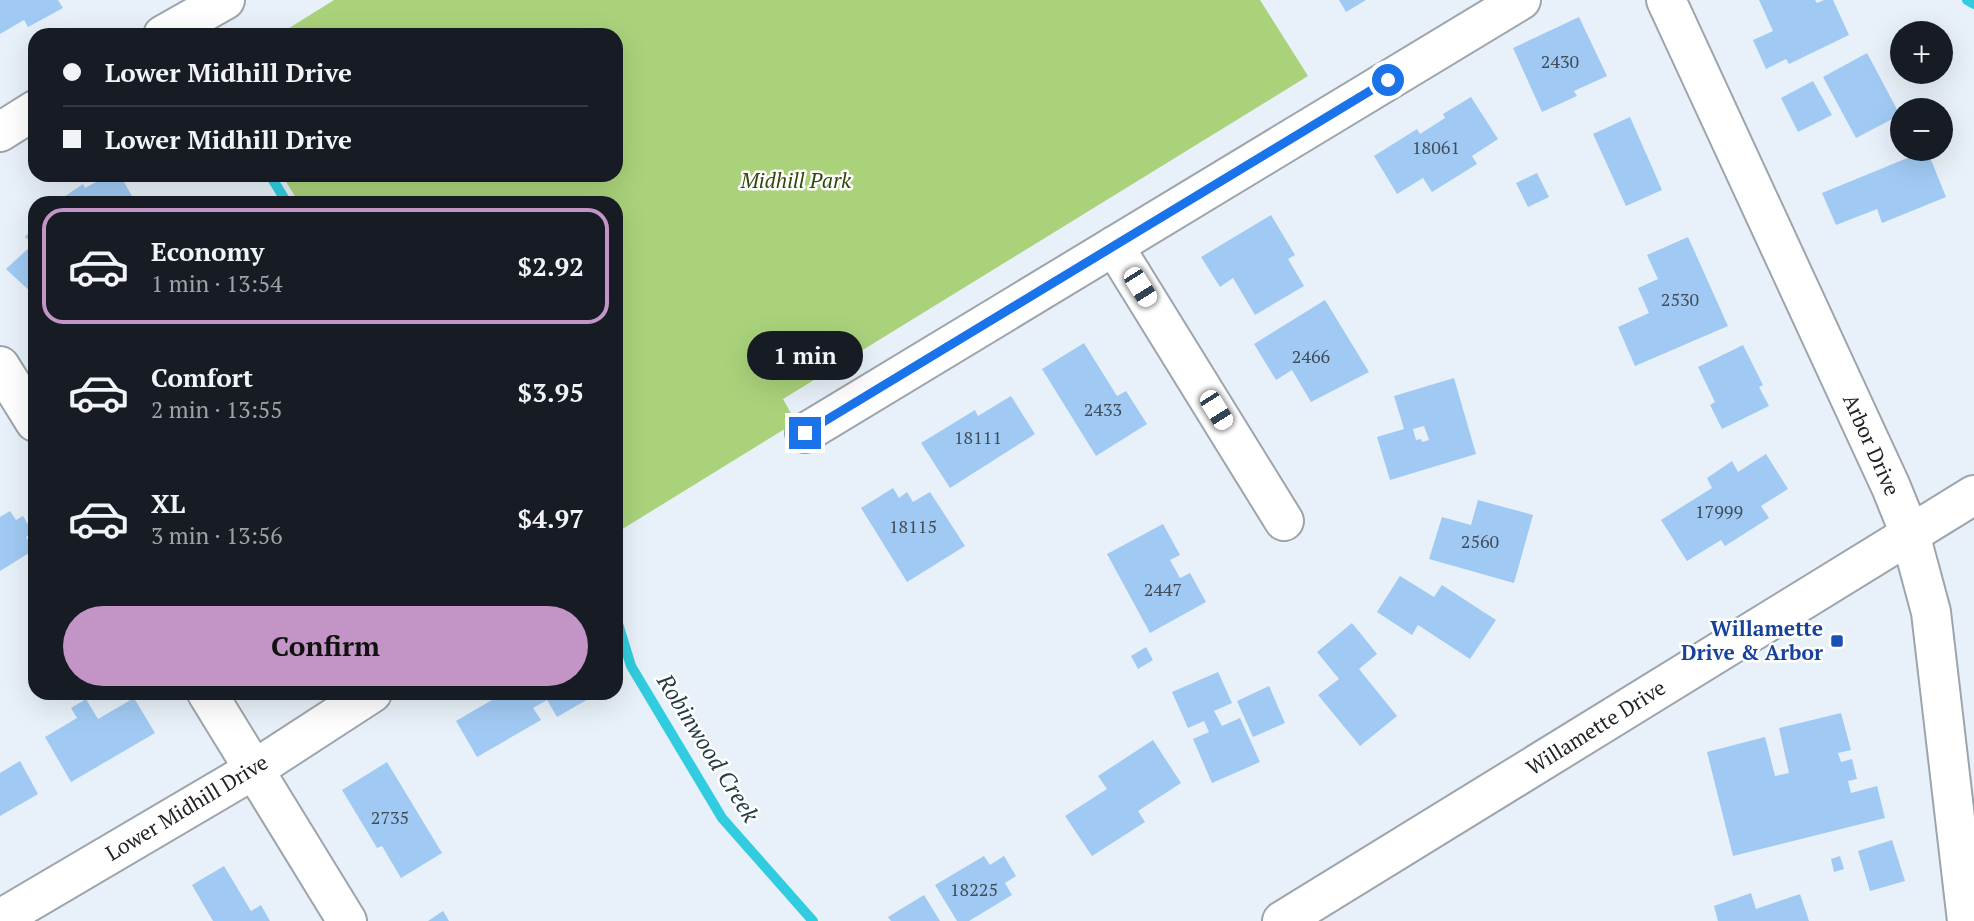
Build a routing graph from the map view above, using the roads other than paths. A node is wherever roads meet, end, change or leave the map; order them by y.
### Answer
1 (225, 0) edge
2 (1521, 0) edge
3 (1666, 0) edge
4 (175, 28) edge
5 (28, 114) edge
6 (0, 132) edge
7 (1114, 246) junction
8 (0, 366) edge
9 (28, 411) edge
10 (805, 433) dead end
11 (1974, 495) edge
12 (1284, 521) dead end
13 (1910, 534) junction
14 (211, 700) edge
15 (361, 700) edge
16 (255, 769) junction
17 (0, 919) edge
18 (347, 921) edge
19 (1282, 921) edge
20 (1967, 921) edge

1 - 4 street
2 - 7 street
3 - 13 street, Arbor Drive
5 - 6 street
7 - 10 street
7 - 12 street
8 - 9 street
11 - 13 street, Willamette Drive
13 - 19 street, Willamette Drive
13 - 20 street, Arbor Drive
14 - 16 street
15 - 16 street, Lower Midhill Drive
16 - 17 street, Lower Midhill Drive
16 - 18 street

